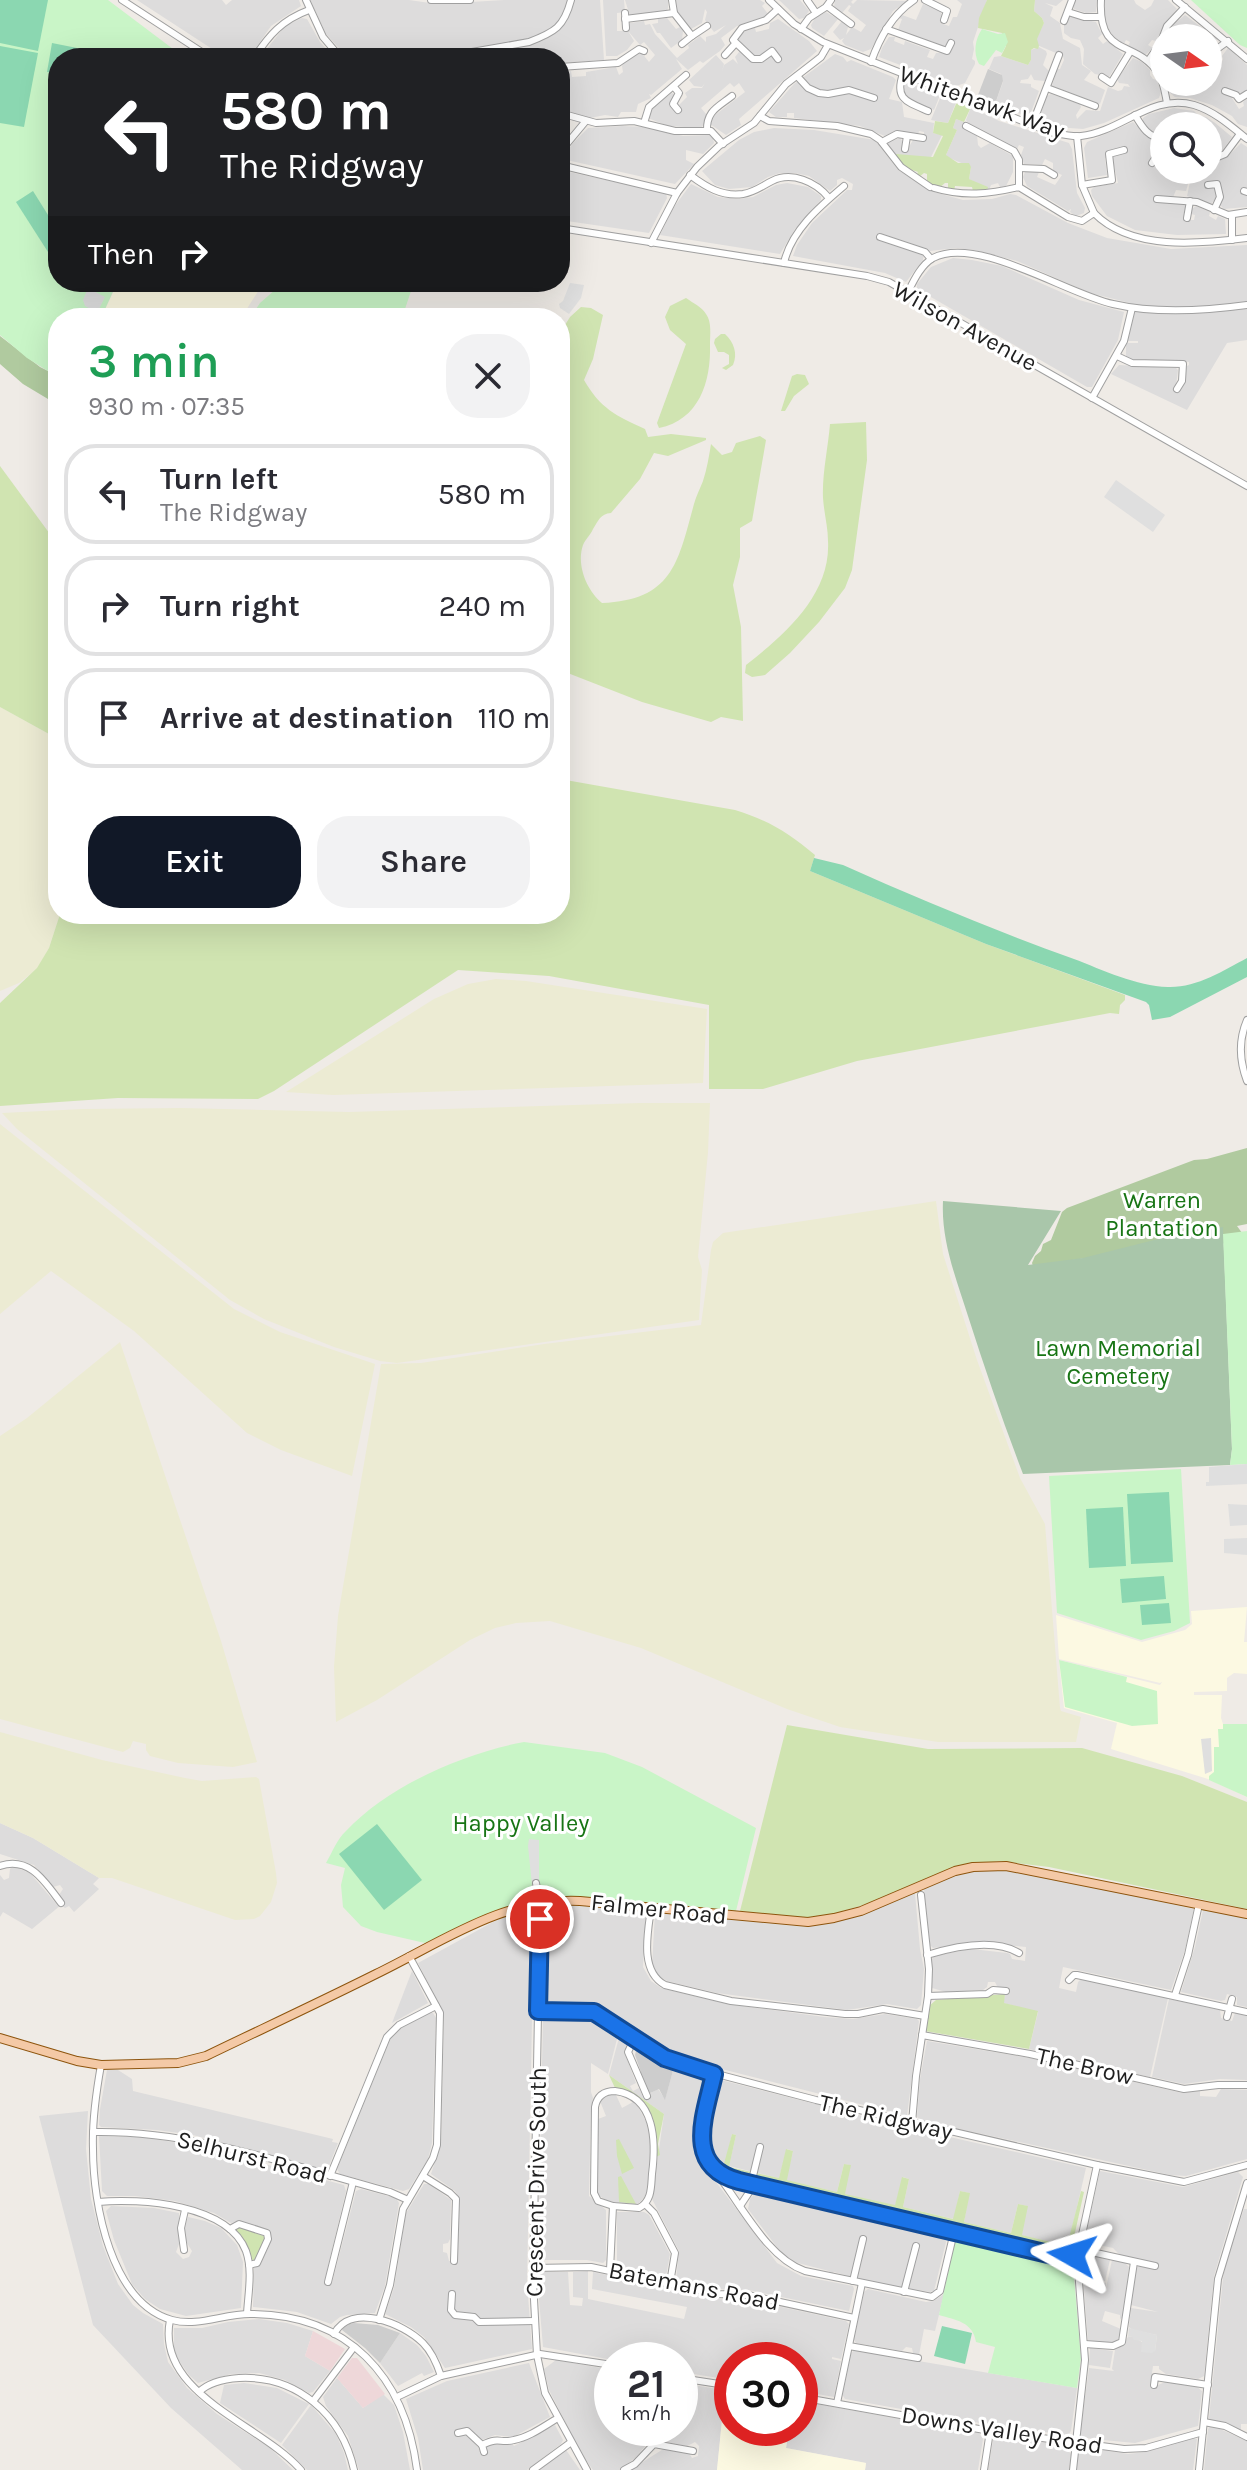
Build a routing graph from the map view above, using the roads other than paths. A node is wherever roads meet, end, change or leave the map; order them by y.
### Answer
1 (122, 0) edge
2 (306, 0) edge
3 (431, 0) edge
4 (444, 0) edge
5 (470, 0) edge
6 (571, 0) edge
7 (672, 0) edge
8 (769, 0) edge
9 (807, 0) edge
10 (914, 0) edge
11 (925, 0) edge
12 (1072, 0) edge
13 (1101, 0) edge
14 (1176, 0) edge
15 (829, 3) edge
16 (1185, 7) junction
17 (778, 9) junction
18 (309, 10) junction
19 (1068, 12) junction
20 (674, 13) junction
21 (816, 13) junction
22 (742, 17) dead end
23 (1100, 17) junction
24 (944, 20) dead end
25 (1064, 21) dead end
26 (851, 24) dead end
27 (748, 25) junction
28 (707, 26) dead end
29 (626, 28) dead end
30 (801, 29) junction
31 (886, 29) junction
32 (692, 36) junction
33 (1228, 41) junction
34 (951, 43) dead end
35 (682, 44) dead end
36 (735, 44) junction
37 (828, 45) junction
38 (1222, 45) edge
39 (196, 48) edge
40 (261, 48) edge
41 (332, 48) edge
42 (481, 48) edge
43 (644, 51) dead end
44 (1130, 52) junction
45 (725, 55) dead end
46 (1059, 55) dead end
47 (778, 59) dead end
48 (1247, 59) edge
49 (1148, 61) junction
50 (871, 62) junction
51 (1045, 62) dead end
52 (618, 63) junction
53 (570, 66) edge
54 (1055, 66) junction
55 (621, 74) dead end
56 (903, 74) junction
57 (686, 75) dead end
58 (797, 76) junction
59 (1102, 77) dead end
60 (862, 82) dead end
61 (674, 87) junction
62 (1047, 88) junction
63 (1225, 91) dead end
64 (858, 92) junction
65 (1247, 94) edge
66 (732, 96) dead end
67 (874, 98) dead end
68 (1167, 103) junction
69 (1095, 106) dead end
70 (919, 107) junction
71 (678, 110) dead end
72 (928, 111) dead end
73 (916, 115) dead end
74 (1135, 115) junction
75 (760, 116) junction
76 (570, 117) edge
77 (585, 122) junction
78 (644, 123) junction
79 (1032, 125) junction
80 (966, 126) dead end
81 (707, 131) junction
82 (1150, 134) edge
83 (1240, 134) junction
84 (907, 136) junction
85 (1077, 136) junction
86 (984, 137) junction
87 (923, 138) dead end
88 (1247, 139) edge
89 (570, 140) edge
90 (882, 142) junction
91 (723, 144) junction
92 (980, 146) dead end
93 (905, 149) dead end
94 (1124, 150) dead end
95 (1222, 155) edge
96 (1051, 163) dead end
97 (570, 167) edge
98 (1020, 168) junction
99 (925, 174) dead end
100 (690, 175) junction
101 (1122, 179) dead end
102 (1112, 180) junction
103 (922, 182) junction
104 (946, 183) dead end
105 (845, 184) dead end
106 (1082, 185) junction
107 (1208, 185) dead end
108 (1019, 187) junction
109 (944, 191) junction
110 (677, 193) junction
111 (829, 198) junction
112 (1157, 199) dead end
113 (1190, 201) junction
114 (1214, 210) junction
115 (1247, 212) edge
116 (1094, 213) junction
117 (1232, 215) junction
118 (1187, 218) dead end
119 (570, 230) edge
120 (886, 236) dead end
121 (1247, 238) edge
122 (1232, 240) junction
123 (651, 243) junction
124 (931, 259) junction
125 (784, 263) junction
126 (908, 292) junction
127 (1247, 305) edge
128 (1132, 308) junction
129 (1117, 356) junction
130 (1177, 389) dead end
131 (1092, 398) junction
132 (1247, 486) edge
133 (1247, 1020) edge
134 (1247, 1081) edge
135 (4, 1858) dead end
136 (0, 1866) edge
137 (6, 1875) dead end
138 (536, 1883) dead end
139 (921, 1895) dead end
140 (61, 1903) dead end
141 (539, 1903) junction
142 (1199, 1904) junction
143 (651, 1908) junction
144 (1247, 1914) edge
145 (1019, 1953) dead end
146 (927, 1955) junction
147 (409, 1956) junction
148 (1069, 1980) dead end
149 (1006, 1991) dead end
150 (1175, 1995) junction
151 (928, 1996) junction
152 (1232, 1999) dead end
153 (436, 2006) junction
154 (1230, 2008) junction
155 (538, 2011) junction
156 (1247, 2012) edge
157 (925, 2016) junction
158 (1227, 2017) dead end
159 (922, 2035) junction
160 (0, 2038) edge
161 (634, 2039) junction
162 (101, 2065) junction
163 (714, 2074) junction
164 (641, 2085) junction
165 (1247, 2085) edge
166 (633, 2089) dead end
167 (647, 2096) dead end
168 (912, 2123) junction
169 (93, 2132) junction
170 (760, 2147) dead end
171 (1097, 2165) junction
172 (1247, 2165) edge
173 (721, 2175) junction
174 (330, 2176) junction
175 (423, 2176) junction
176 (353, 2182) junction
177 (1247, 2183) edge
178 (752, 2184) junction
179 (408, 2200) junction
180 (98, 2202) junction
181 (645, 2204) junction
182 (1244, 2205) edge
183 (613, 2206) junction
184 (740, 2206) junction
185 (185, 2210) junction
186 (230, 2229) junction
187 (954, 2232) junction
188 (863, 2239) dead end
189 (184, 2250) dead end
190 (918, 2250) dead end
191 (1075, 2252) junction
192 (454, 2261) dead end
193 (1134, 2262) junction
194 (249, 2265) junction
195 (1155, 2266) dead end
196 (533, 2268) junction
197 (610, 2270) junction
198 (853, 2281) junction
199 (328, 2282) dead end
200 (670, 2283) junction
201 (862, 2283) junction
202 (904, 2292) junction
203 (452, 2294) dead end
204 (247, 2314) junction
205 (854, 2318) junction
206 (170, 2320) junction
207 (379, 2320) junction
208 (535, 2321) junction
209 (334, 2334) junction
210 (1085, 2344) junction
211 (849, 2346) junction
212 (354, 2347) junction
213 (537, 2355) junction
214 (918, 2358) dead end
215 (594, 2362) edge
216 (1156, 2368) dead end
217 (441, 2376) junction
218 (1208, 2385) junction
219 (199, 2392) junction
220 (397, 2397) junction
221 (314, 2400) junction
222 (818, 2400) edge
223 (837, 2403) junction
224 (558, 2418) junction
225 (1204, 2422) junction
226 (990, 2431) junction
227 (1203, 2432) junction
228 (458, 2433) dead end
229 (1245, 2433) edge
230 (1076, 2442) junction
231 (570, 2443) junction
232 (693, 2451) dead end
233 (301, 2470) edge
234 (354, 2470) edge
235 (417, 2470) edge
236 (533, 2470) edge
237 (587, 2470) edge
238 (624, 2470) edge
239 (984, 2470) edge
240 (1073, 2470) edge
241 (1199, 2470) edge

1 - 39 street
2 - 18 street
3 - 4 street
4 - 5 street
6 - 42 street
7 - 20 street
8 - 17 street, Whitehawk Way
9 - 21 street
10 - 31 street
11 - 24 street
12 - 19 street
13 - 23 street
14 - 16 street
15 - 21 street
15 - 26 street
16 - 33 street
16 - 49 street
17 - 27 street
17 - 30 street, Whitehawk Way
18 - 40 street
18 - 41 street
19 - 23 street
19 - 25 street
20 - 29 street
20 - 32 street
21 - 30 street
22 - 27 street
23 - 44 street
27 - 36 street
28 - 32 street
30 - 37 street, Whitehawk Way
31 - 34 street
31 - 50 street
32 - 35 street
33 - 38 street
33 - 48 street
36 - 45 street
36 - 47 street
37 - 50 street, Whitehawk Way
37 - 58 street
43 - 52 street
44 - 49 street
44 - 59 street
46 - 54 street
49 - 68 street
50 - 56 street, Whitehawk Way
51 - 54 street
52 - 53 street
52 - 55 street
54 - 62 street
56 - 70 street
56 - 79 street, Whitehawk Way
57 - 61 street
58 - 64 street
58 - 75 street
60 - 64 street
61 - 71 street
61 - 78 street
62 - 69 street
62 - 79 street
63 - 65 street
64 - 67 street
66 - 81 street
68 - 74 street, Whitehawk Way
68 - 83 street
70 - 72 street
70 - 73 street
74 - 82 street
74 - 85 street, Whitehawk Way
75 - 90 street
75 - 91 street
76 - 77 street
77 - 78 street
77 - 89 street
78 - 81 street
79 - 85 street, Whitehawk Way
80 - 86 street
81 - 91 street
83 - 88 street
83 - 95 street
84 - 87 street
84 - 90 street
84 - 93 street
85 - 106 street
86 - 92 street
86 - 98 street
90 - 103 street
91 - 100 street
94 - 102 street
96 - 98 street
97 - 110 street
98 - 108 street
99 - 103 street
100 - 110 street
100 - 111 street
101 - 102 street
102 - 106 street
103 - 109 street
104 - 109 street
105 - 111 street
106 - 116 street
107 - 114 street
108 - 109 street
108 - 116 street
110 - 123 street
111 - 125 street
112 - 113 street
113 - 114 street
113 - 118 street
114 - 117 street
115 - 117 street
116 - 122 street
117 - 122 street
119 - 123 street, Wilson Avenue
120 - 124 street
121 - 122 street
123 - 125 street, Wilson Avenue
124 - 126 street
124 - 128 street
125 - 126 street, Wilson Avenue
126 - 131 street, Wilson Avenue
127 - 128 street
128 - 129 street
129 - 130 street
129 - 131 street
131 - 132 street, Wilson Avenue
133 - 134 street
135 - 136 street
136 - 137 street
136 - 140 street
138 - 141 street, Crescent Drive South
139 - 146 street
141 - 143 main road, Falmer Road
141 - 147 main road, Falmer Road
141 - 155 street, Crescent Drive South
142 - 143 main road, Falmer Road
142 - 144 main road, Falmer Road
142 - 150 street
143 - 157 street
145 - 146 street
146 - 151 street
147 - 153 street
147 - 162 main road, Falmer Road
148 - 150 street
149 - 151 street
150 - 154 street
151 - 157 street
152 - 154 street
153 - 174 street
153 - 175 street
154 - 156 street
154 - 158 street
155 - 161 street, The Ridgway
155 - 196 street, Crescent Drive South
157 - 159 street
159 - 165 street, The Brow
159 - 168 street
160 - 162 main road, Falmer Road
161 - 163 street, The Ridgway
161 - 164 street
162 - 169 street
163 - 168 street, The Ridgway
163 - 173 street
164 - 166 street
164 - 167 street
168 - 171 street, The Ridgway
169 - 174 street, Selhurst Road
169 - 180 street
170 - 178 street
171 - 172 street, The Ridgway
171 - 191 street
173 - 178 street
173 - 184 street
174 - 176 street, Selhurst Road
175 - 179 street
175 - 192 street
176 - 179 street, Selhurst Road
176 - 199 street
177 - 182 street
178 - 184 street
178 - 187 street
179 - 207 street
180 - 185 street
180 - 206 street
181 - 183 street
181 - 183 street
181 - 200 street
182 - 218 street
183 - 197 street
184 - 198 street
185 - 186 street
185 - 189 street
186 - 194 street
186 - 194 street
187 - 191 street
187 - 202 street
188 - 198 street
190 - 202 street
191 - 193 street
191 - 210 street
193 - 195 street
193 - 210 street
194 - 204 street
196 - 197 street, Batemans Road
196 - 208 street, Crescent Drive South
197 - 200 street, Batemans Road
198 - 201 street
200 - 205 street, Batemans Road
201 - 202 street
201 - 205 street
203 - 208 street
204 - 206 street
204 - 209 street
205 - 211 street
206 - 219 street
207 - 209 street
207 - 217 street
208 - 213 street, Crescent Drive South
209 - 212 street
210 - 230 street
211 - 214 street
211 - 223 street
212 - 220 street
212 - 221 street
213 - 215 street
213 - 217 street
213 - 224 street, Crescent Drive South
216 - 218 street
217 - 220 street
218 - 225 street
219 - 221 street
219 - 233 street
220 - 235 street
221 - 234 street
222 - 223 street, Downs Valley Road
223 - 226 street, Downs Valley Road
224 - 228 street
224 - 231 street, Crescent Drive South
225 - 227 street
225 - 229 street
226 - 230 street, Downs Valley Road
226 - 239 street
227 - 230 street, Downs Valley Road
227 - 241 street
230 - 240 street
231 - 236 street
231 - 237 street, Crescent Drive South
232 - 238 street

